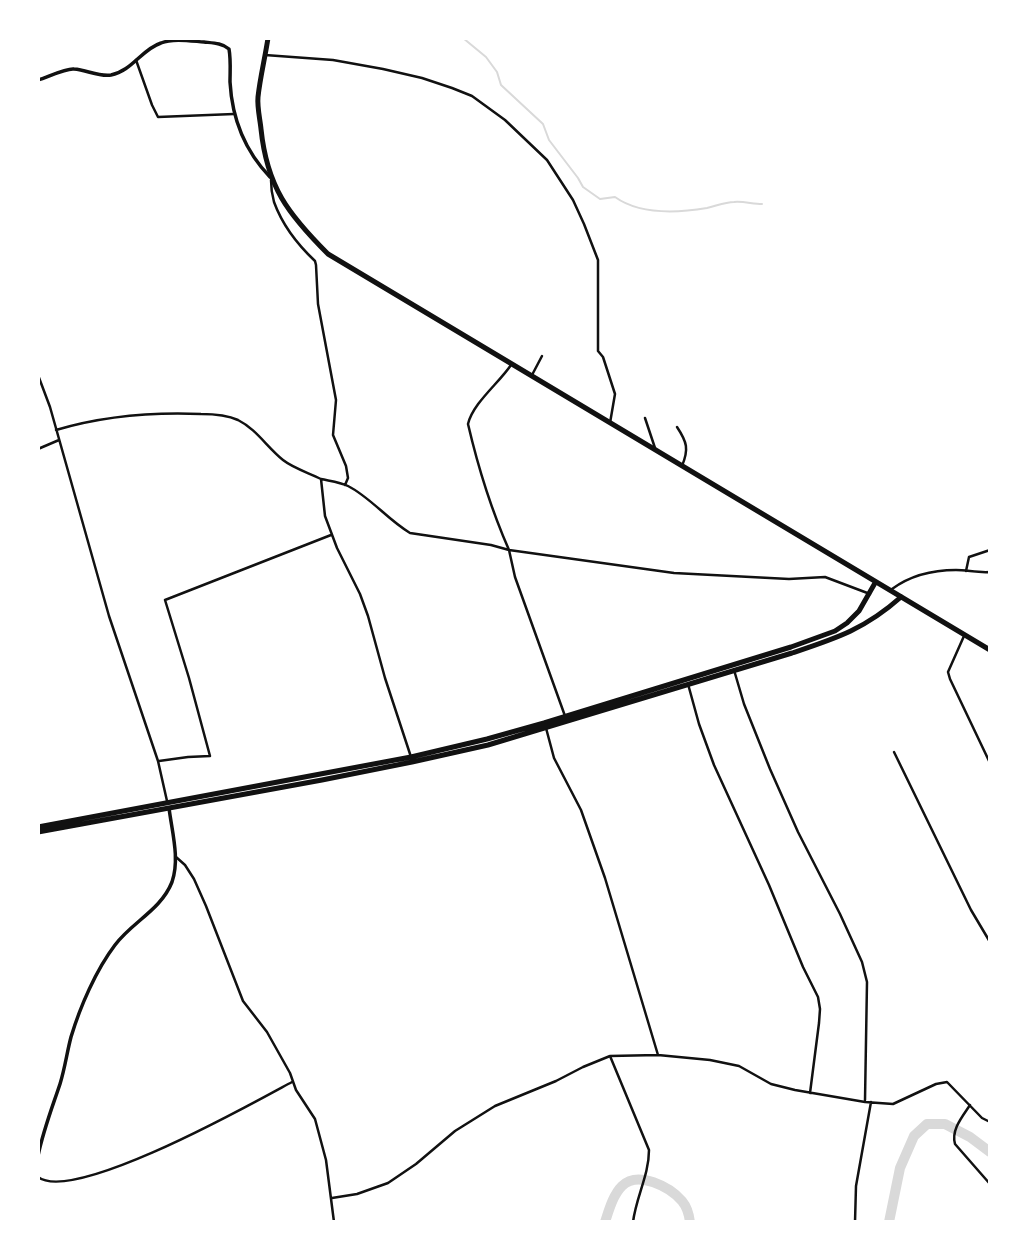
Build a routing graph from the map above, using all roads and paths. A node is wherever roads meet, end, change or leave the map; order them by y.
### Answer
1 (267, 42) edge
2 (265, 55) junction
3 (136, 60) junction
4 (38, 80) edge
5 (234, 114) junction
6 (270, 177) junction
7 (542, 356) dead end
8 (511, 365) junction
9 (38, 375) edge
10 (531, 376) junction
11 (645, 418) dead end
12 (610, 423) junction
13 (677, 427) dead end
14 (56, 430) junction
15 (59, 440) junction
16 (38, 449) edge
17 (656, 452) junction
18 (681, 466) junction
19 (321, 479) junction
20 (345, 485) junction
21 (331, 535) junction
22 (509, 550) junction
23 (989, 550) edge
24 (966, 570) junction
25 (989, 572) edge
26 (875, 583) junction
27 (890, 591) junction
28 (870, 594) junction
29 (901, 597) junction
30 (964, 636) junction
31 (989, 650) edge
32 (734, 670) junction
33 (989, 670) edge
34 (989, 678) edge
35 (688, 684) junction
36 (565, 716) junction
37 (546, 728) junction
38 (894, 752) dead end
39 (411, 757) junction
40 (158, 761) junction
41 (989, 763) edge
42 (168, 806) junction
43 (38, 830) edge
44 (176, 857) junction
45 (989, 942) edge
46 (658, 1055) junction
47 (610, 1056) junction
48 (293, 1082) junction
49 (810, 1093) junction
50 (865, 1102) junction
51 (871, 1102) junction
52 (970, 1105) junction
53 (989, 1122) edge
54 (39, 1154) edge
55 (38, 1177) edge
56 (989, 1184) edge
57 (332, 1198) junction
58 (334, 1222) edge
59 (634, 1222) edge
60 (855, 1222) edge

1 - 2 main road
2 - 6 main road
2 - 12 street
3 - 4 street
3 - 5 street
3 - 5 street
5 - 6 street
6 - 8 main road
6 - 20 street
7 - 10 street
8 - 10 main road
8 - 22 street
9 - 14 street
10 - 12 main road
11 - 17 street
12 - 17 main road
13 - 18 street
14 - 15 street
14 - 19 street
15 - 16 street
15 - 40 street
17 - 18 main road
18 - 26 main road
19 - 20 street
19 - 21 street
20 - 22 street
21 - 39 street
21 - 40 street
22 - 28 street
22 - 36 street
23 - 24 street
24 - 25 street
24 - 27 street
26 - 27 main road
26 - 28 main road
27 - 29 main road
28 - 36 main road
29 - 30 main road
29 - 32 main road
30 - 31 main road
30 - 41 street
32 - 35 main road
32 - 50 street
33 - 34 street
35 - 37 main road
35 - 49 street
36 - 39 main road
37 - 42 main road
37 - 46 street
38 - 45 street
39 - 42 main road
40 - 42 street
42 - 43 main road
42 - 44 street
44 - 48 street
44 - 54 street
46 - 47 street
46 - 49 street
47 - 57 street
47 - 59 street
48 - 55 street
48 - 57 street
49 - 50 street
50 - 51 street
51 - 52 street
51 - 60 street
52 - 53 street
52 - 56 street
57 - 58 street

